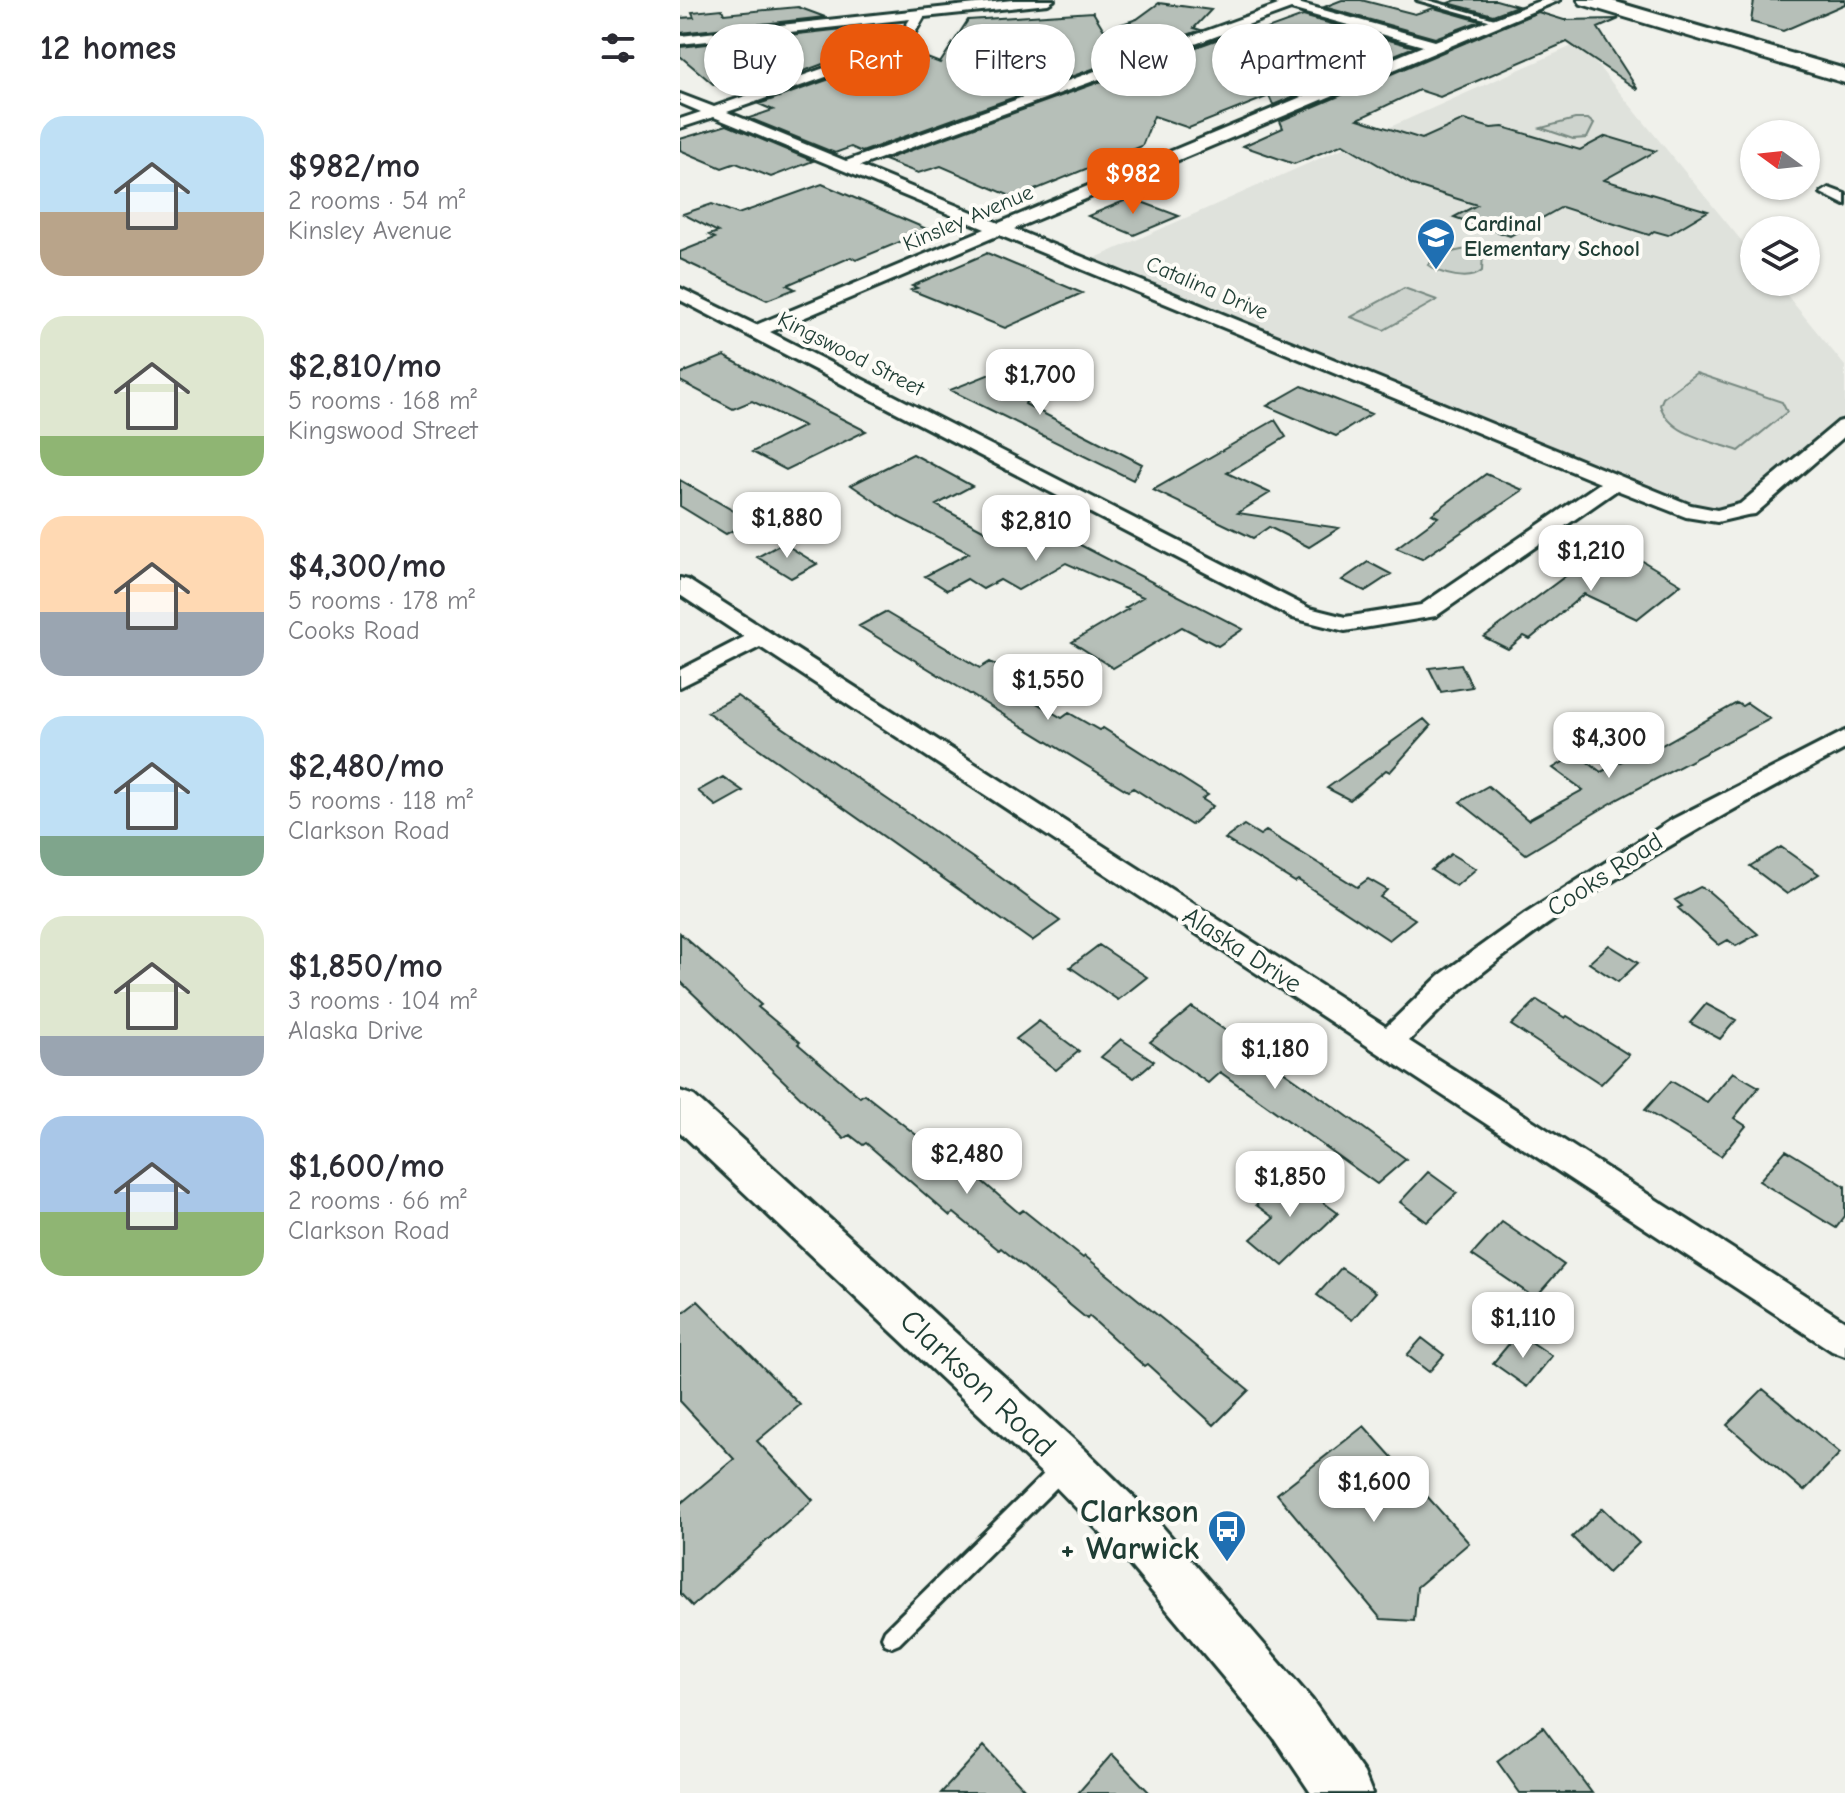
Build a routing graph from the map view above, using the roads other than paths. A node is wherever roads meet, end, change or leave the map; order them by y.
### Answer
1 (1048, 0) edge
2 (1271, 0) edge
3 (1420, 0) edge
4 (1588, 0) edge
5 (1644, 0) edge
6 (1542, 1) edge
7 (1291, 5) junction
8 (919, 14) junction
9 (1499, 21) junction
10 (680, 40) edge
11 (1436, 45) junction
12 (1845, 58) edge
13 (1845, 76) edge
14 (680, 98) edge
15 (714, 112) junction
16 (680, 124) edge
17 (849, 165) junction
18 (1829, 193) dead end
19 (1845, 200) edge
20 (1002, 228) junction
21 (680, 293) edge
22 (755, 332) junction
23 (1845, 426) edge
24 (1615, 482) junction
25 (680, 585) edge
26 (760, 638) junction
27 (680, 680) edge
28 (1845, 739) edge
29 (1388, 1043) junction
30 (680, 1107) edge
31 (1845, 1340) edge
32 (1067, 1465) junction
33 (892, 1637) dead end
34 (1344, 1793) edge

1 - 8 street
2 - 7 street
3 - 9 lane
4 - 13 main road
5 - 12 main road
6 - 9 street, Kinsley Avenue
7 - 11 street
7 - 17 street
8 - 10 street
8 - 15 street
9 - 11 street, Kinsley Avenue
11 - 20 street, Kinsley Avenue
14 - 15 street, Catalina Drive
15 - 16 street
15 - 17 street, Catalina Drive
17 - 20 street, Catalina Drive
18 - 19 street
20 - 22 street, Kinsley Avenue
20 - 24 street, Catalina Drive
21 - 22 street, Kingswood Street
22 - 24 street, Kingswood Street
23 - 24 street, Catalina Drive
25 - 26 street, Alaska Drive
26 - 27 street
26 - 29 street, Alaska Drive
28 - 29 street, Cooks Road
29 - 31 street, Alaska Drive
30 - 32 street, Clarkson Road
32 - 33 lane
32 - 34 street, Clarkson Road

